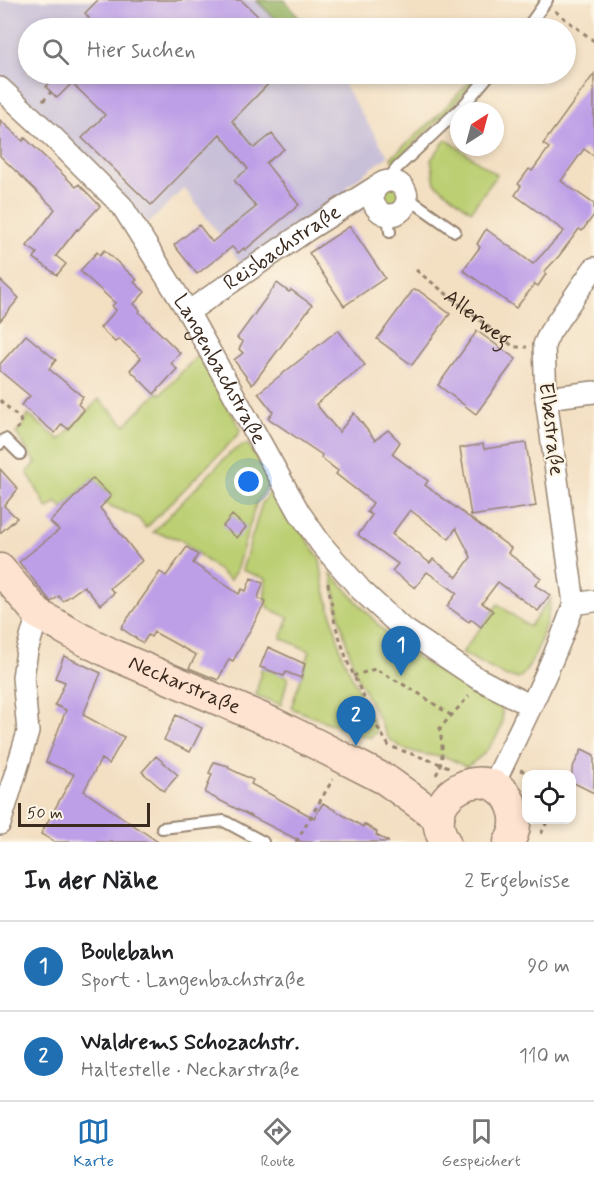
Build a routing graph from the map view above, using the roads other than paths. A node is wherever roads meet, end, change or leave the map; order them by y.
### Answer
1 (546, 2) edge
2 (534, 18) edge
3 (482, 84) edge
4 (0, 88) edge
5 (382, 184) junction
6 (408, 198) junction
7 (455, 231) dead end
8 (594, 268) edge
9 (188, 312) junction
10 (594, 392) edge
11 (546, 398) junction
12 (3, 442) edge
13 (20, 454) dead end
14 (0, 569) edge
15 (584, 602) edge
16 (38, 614) junction
17 (531, 705) junction
18 (386, 780) junction
19 (493, 786) junction
20 (454, 790) junction
21 (0, 824) edge
22 (162, 828) dead end
23 (442, 830) edge
24 (528, 832) edge
25 (263, 842) edge

1 - 2 lane
3 - 5 lane, Reisbachstraße
4 - 9 street, Langenbachstraße
5 - 6 street
5 - 6 street
5 - 9 street, Reisbachstraße
6 - 7 lane
8 - 11 street, Elbestraße
9 - 17 street, Langenbachstraße
10 - 11 street
11 - 15 street, Elbestraße
12 - 13 lane
14 - 16 street, Neckarstraße
15 - 17 street, Elbestraße
16 - 18 street, Neckarstraße
16 - 21 street
17 - 19 street, Elbestraße
18 - 20 street, Neckarstraße
18 - 23 street, Neckarstraße
19 - 20 street
19 - 24 street
20 - 23 street
22 - 25 lane

